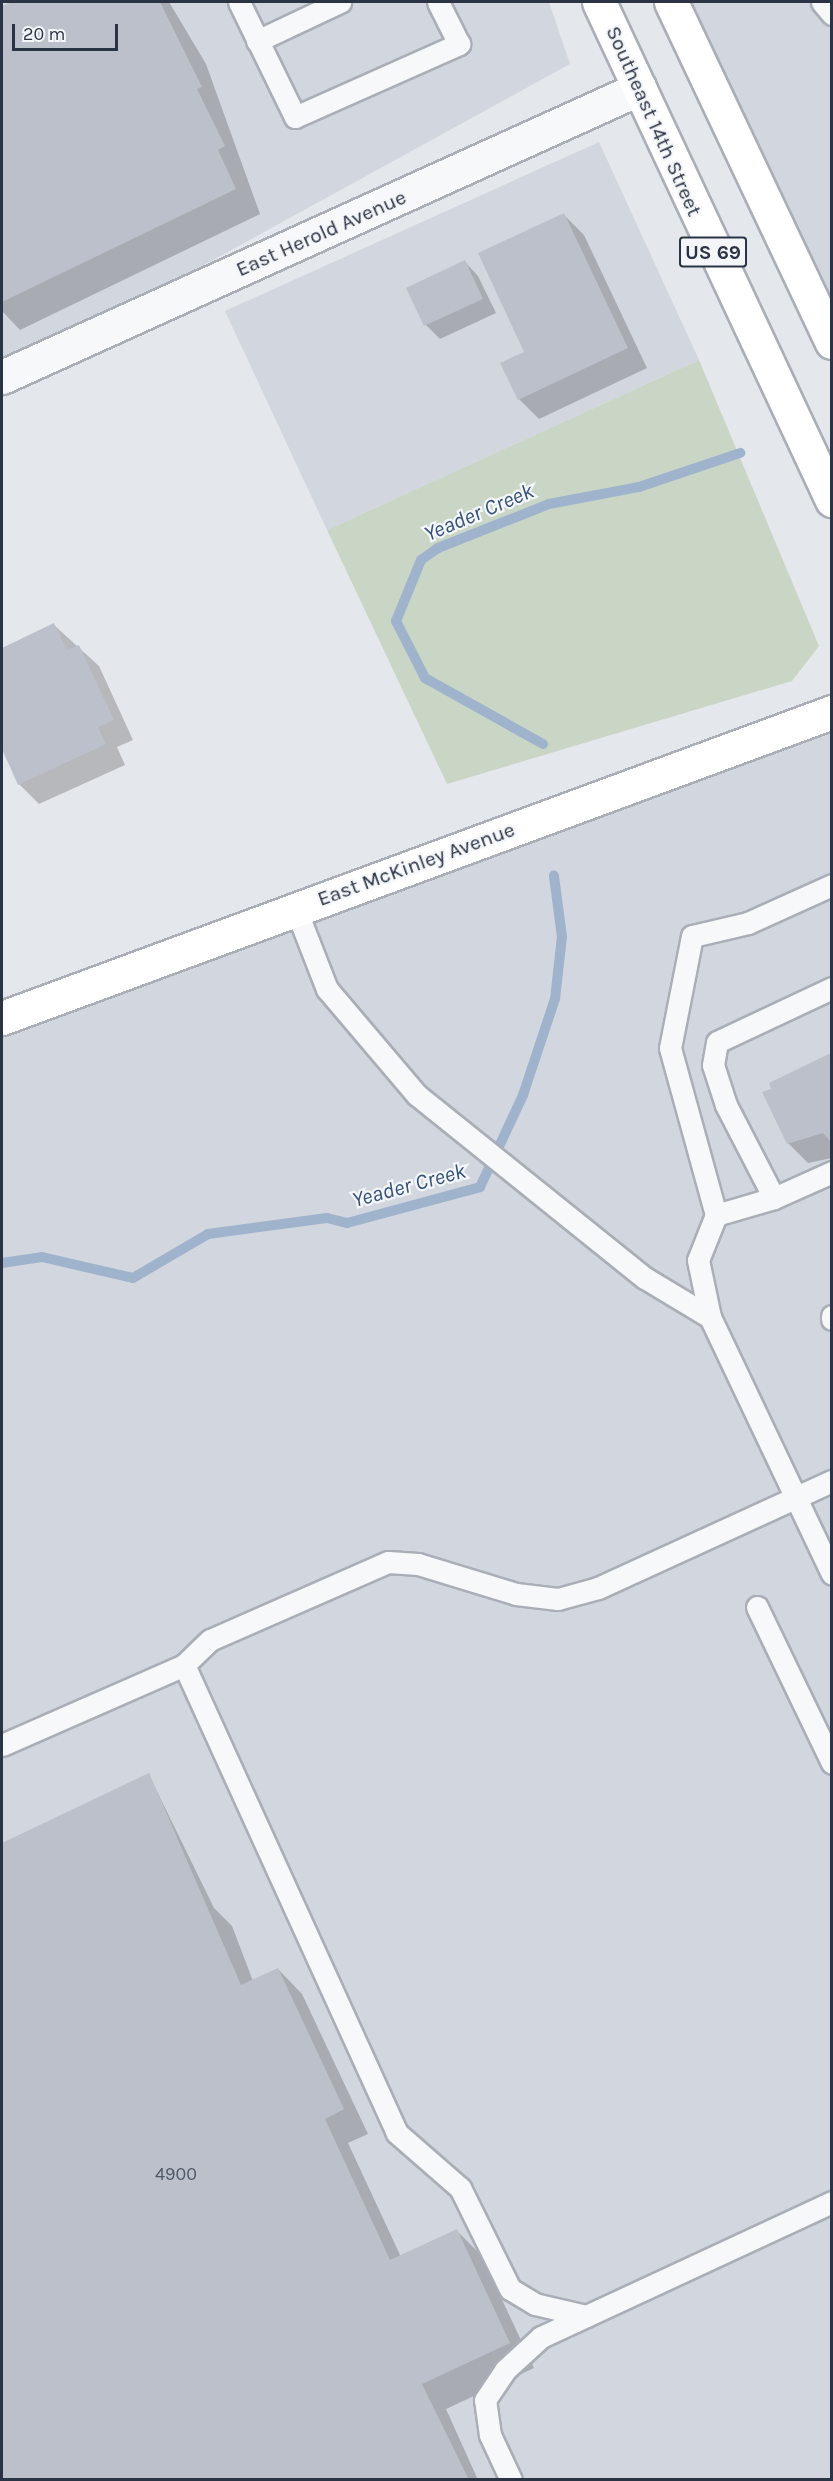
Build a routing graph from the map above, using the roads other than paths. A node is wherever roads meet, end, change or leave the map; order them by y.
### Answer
1 (238, 2) edge
2 (340, 2) edge
3 (438, 2) edge
4 (599, 2) edge
5 (671, 2) edge
6 (822, 2) edge
7 (831, 14) edge
8 (257, 41) junction
9 (639, 88) junction
10 (831, 342) edge
11 (2, 378) edge
12 (831, 500) edge
13 (831, 712) edge
14 (831, 885) edge
15 (295, 907) junction
16 (831, 988) edge
17 (2, 1018) edge
18 (831, 1172) edge
19 (774, 1198) junction
20 (716, 1215) junction
21 (710, 1317) junction
22 (831, 1481) edge
23 (794, 1495) junction
24 (831, 1574) edge
25 (757, 1607) dead end
26 (184, 1665) junction
27 (2, 1745) edge
28 (831, 1763) edge
29 (831, 2202) edge
30 (586, 2316) junction
31 (511, 2480) edge

1 - 8 lane
2 - 8 lane
3 - 8 lane
4 - 9 main road, Southeast 14th Street / US 69
5 - 10 main road, US 69
6 - 7 lane
9 - 11 street, East Herold Avenue
9 - 12 main road, Southeast 14th Street / US 69
13 - 15 main road, East McKinley Avenue
14 - 20 lane
15 - 17 main road, East McKinley Avenue
15 - 21 lane
16 - 19 lane
18 - 19 lane
19 - 20 lane
20 - 21 lane
21 - 23 lane
22 - 23 lane
23 - 24 lane
23 - 26 lane
25 - 28 lane
26 - 27 lane
26 - 30 lane
29 - 30 lane
30 - 31 lane

